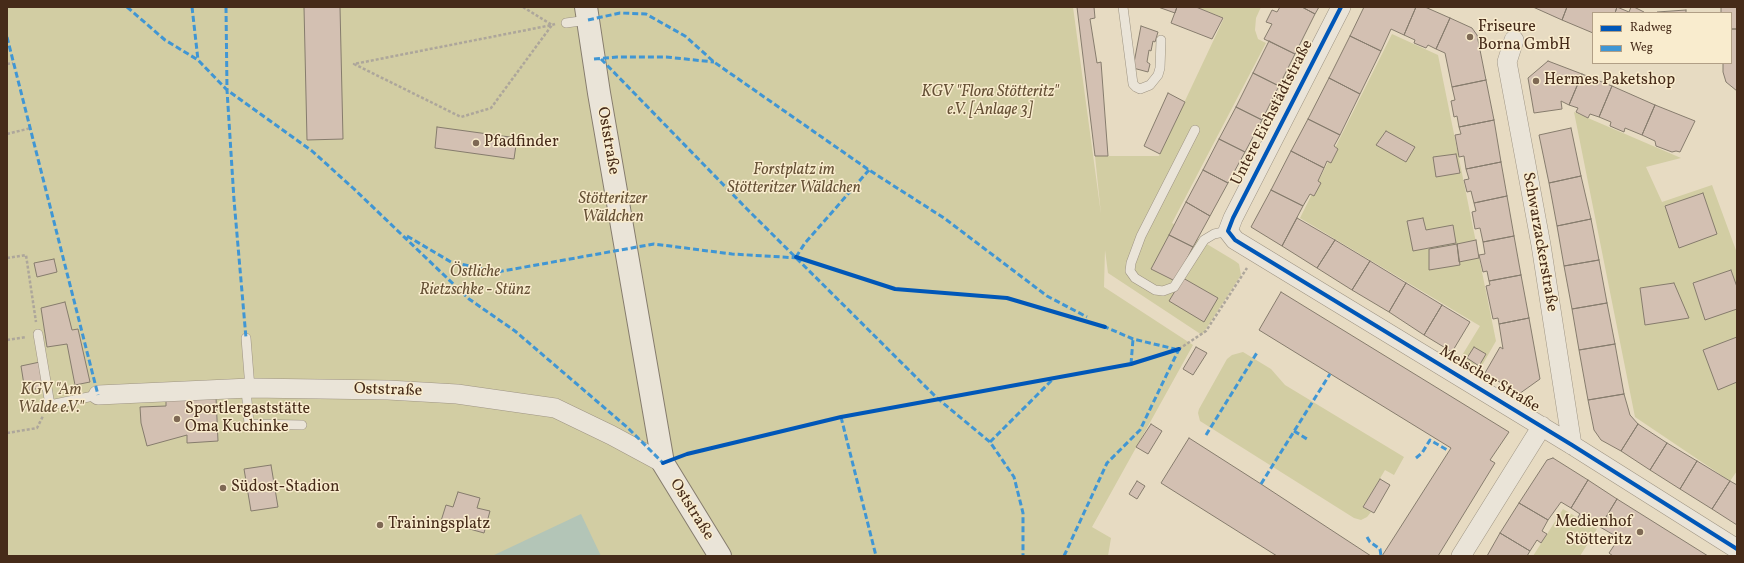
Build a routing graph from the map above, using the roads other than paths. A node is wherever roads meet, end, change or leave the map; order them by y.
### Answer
1 (1123, 7) edge
2 (1341, 7) edge
3 (587, 13) edge
4 (566, 23) road end
5 (1161, 40) dead end
6 (1514, 40) dead end
7 (1195, 130) dead end
8 (1228, 231) junction
9 (38, 334) road end
10 (246, 338) dead end
11 (248, 388) junction
12 (98, 395) joint
13 (302, 425) dead end
14 (1542, 426) junction
15 (1572, 445) junction
16 (663, 463) junction
17 (1737, 550) edge
18 (720, 556) edge
19 (1461, 556) edge

1 - 5 lane
2 - 8 street, Untere Eichstädtstraße
3 - 4 lane
3 - 16 street, Oststraße
6 - 15 street, Schwarzackerstraße
7 - 8 lane
8 - 14 street, Melscher Straße
9 - 12 lane
10 - 11 lane
11 - 12 street, Oststraße
11 - 13 lane
11 - 16 street, Oststraße
14 - 15 street, Melscher Straße
14 - 19 street
15 - 17 street, Melscher Straße
16 - 18 street, Oststraße

